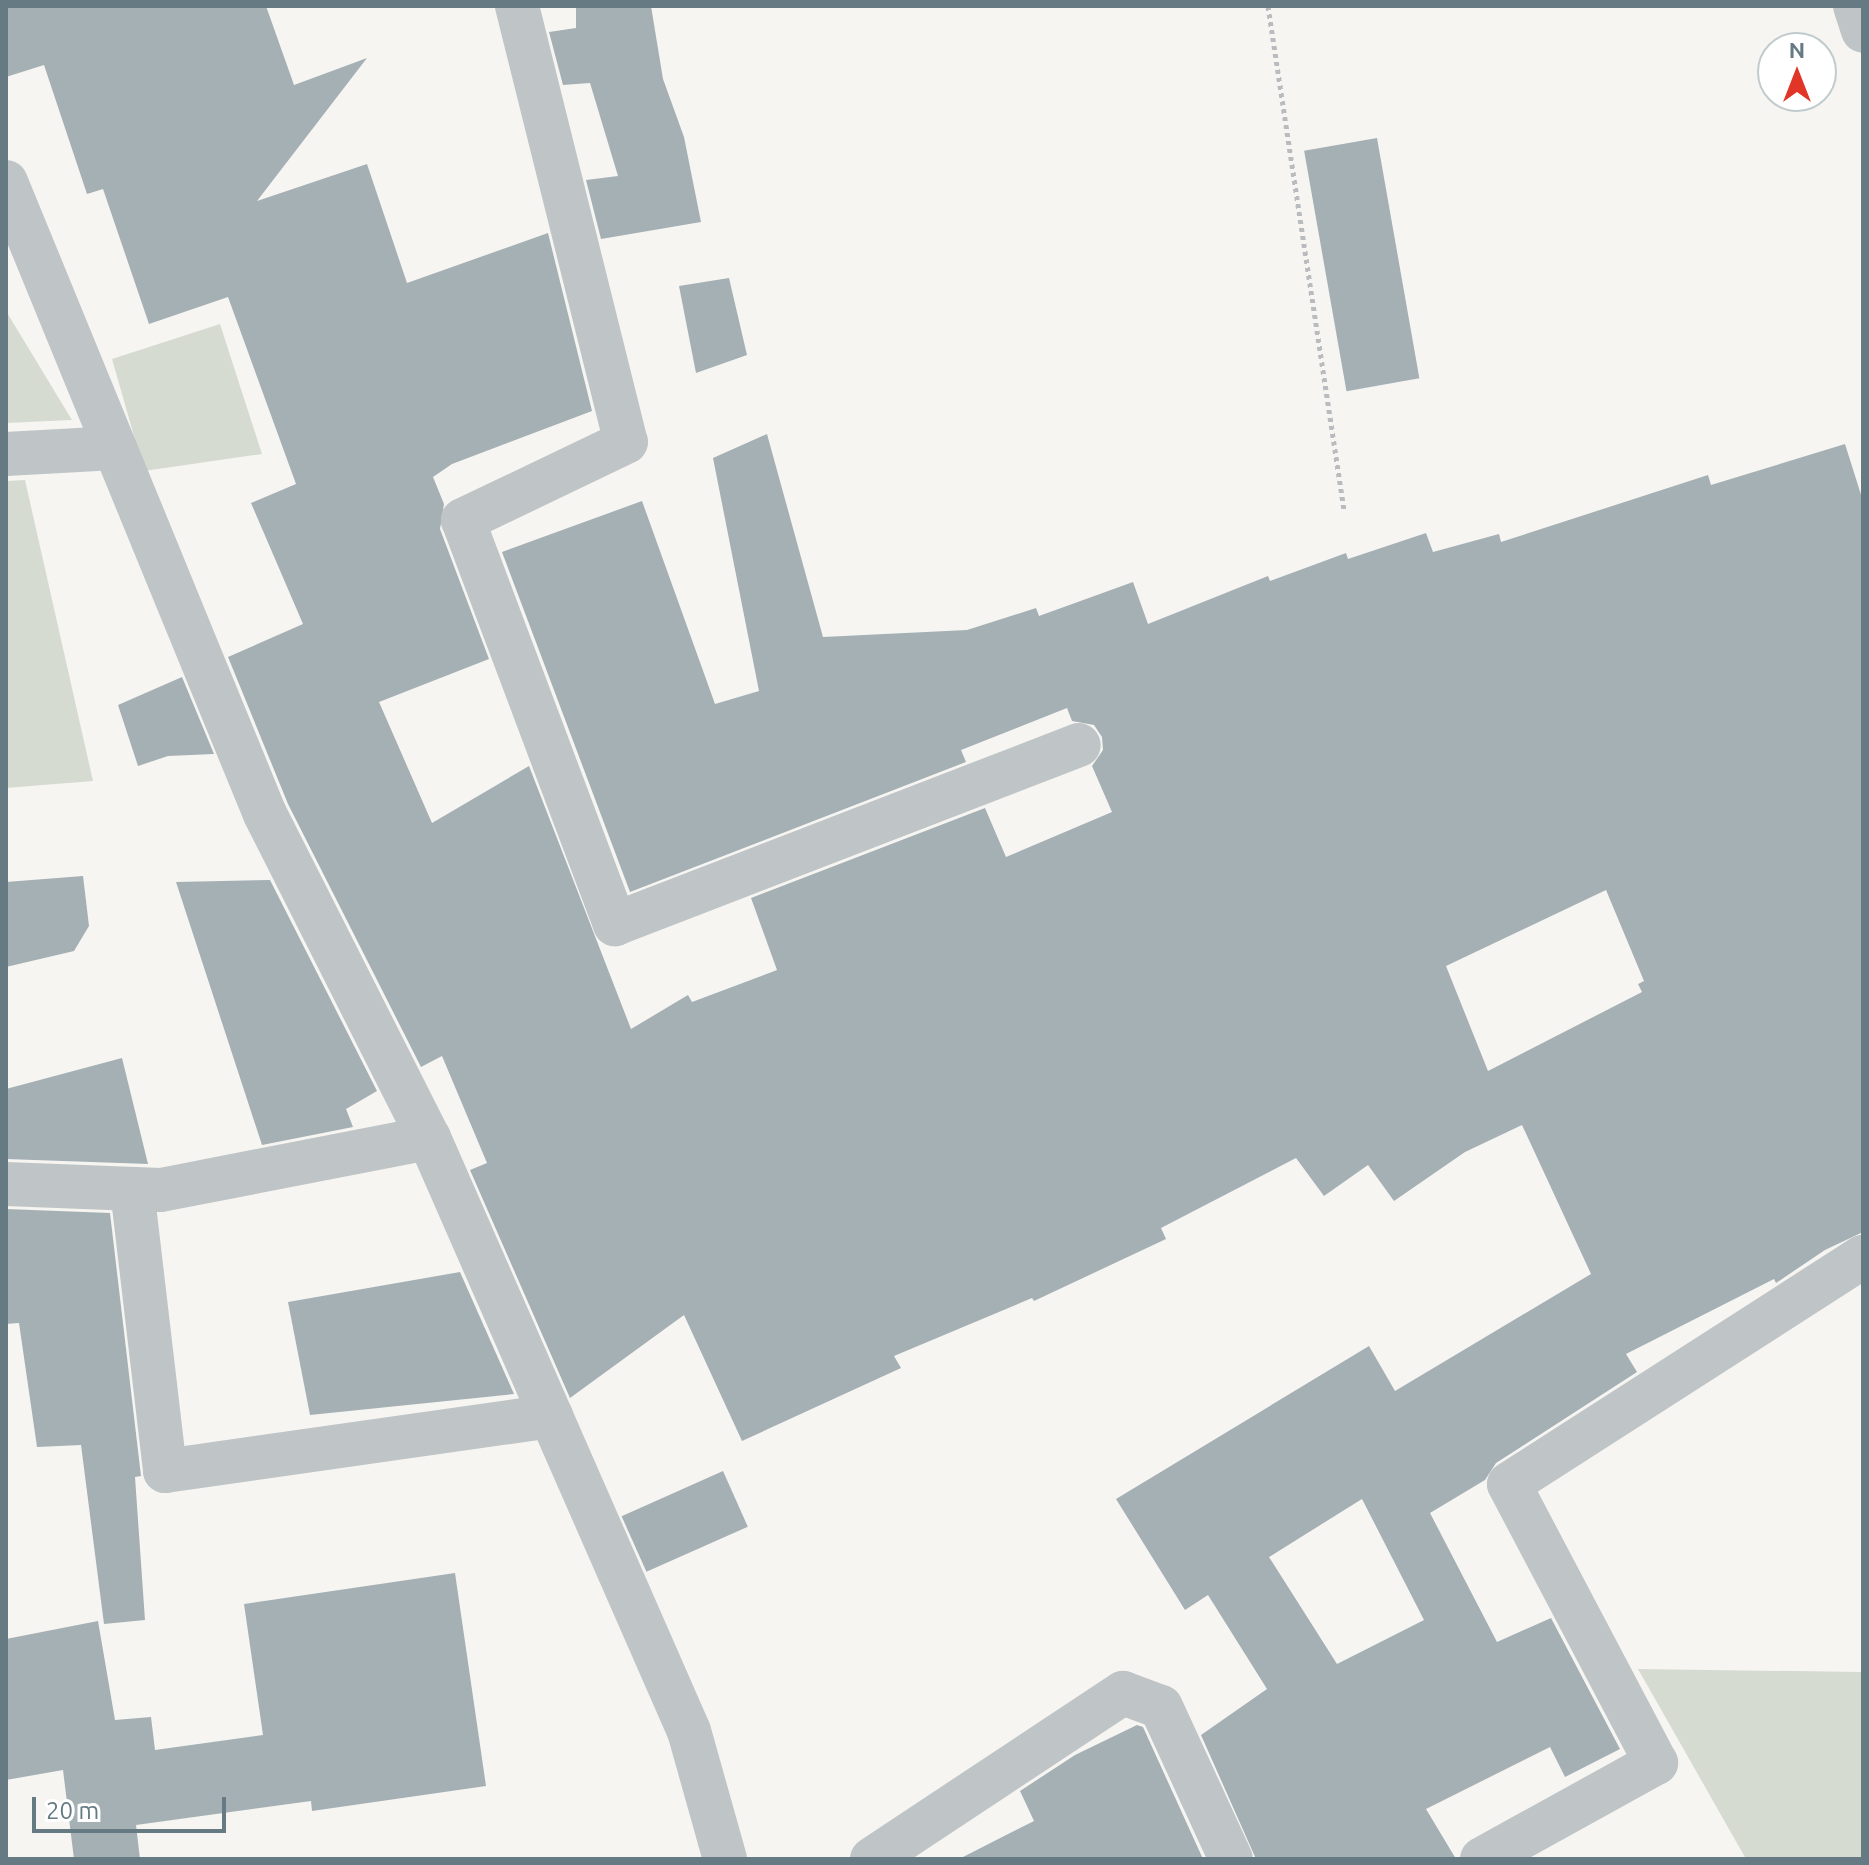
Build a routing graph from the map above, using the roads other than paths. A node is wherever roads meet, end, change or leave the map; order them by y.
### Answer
1 (517, 6) edge
2 (1855, 6) edge
3 (1863, 31) edge
4 (6, 182) edge
5 (115, 448) junction
6 (6, 454) edge
7 (1079, 745) dead end
8 (429, 1138) junction
9 (6, 1184) edge
10 (132, 1189) junction
11 (1863, 1257) edge
12 (551, 1416) junction
13 (725, 1859) edge
14 (872, 1859) edge
15 (1231, 1859) edge
16 (1482, 1859) edge

1 - 7 street
2 - 3 street
4 - 5 street
5 - 6 street
5 - 8 street
8 - 10 street
8 - 12 street
9 - 10 street
10 - 12 street
11 - 16 street
12 - 13 street
14 - 15 street

